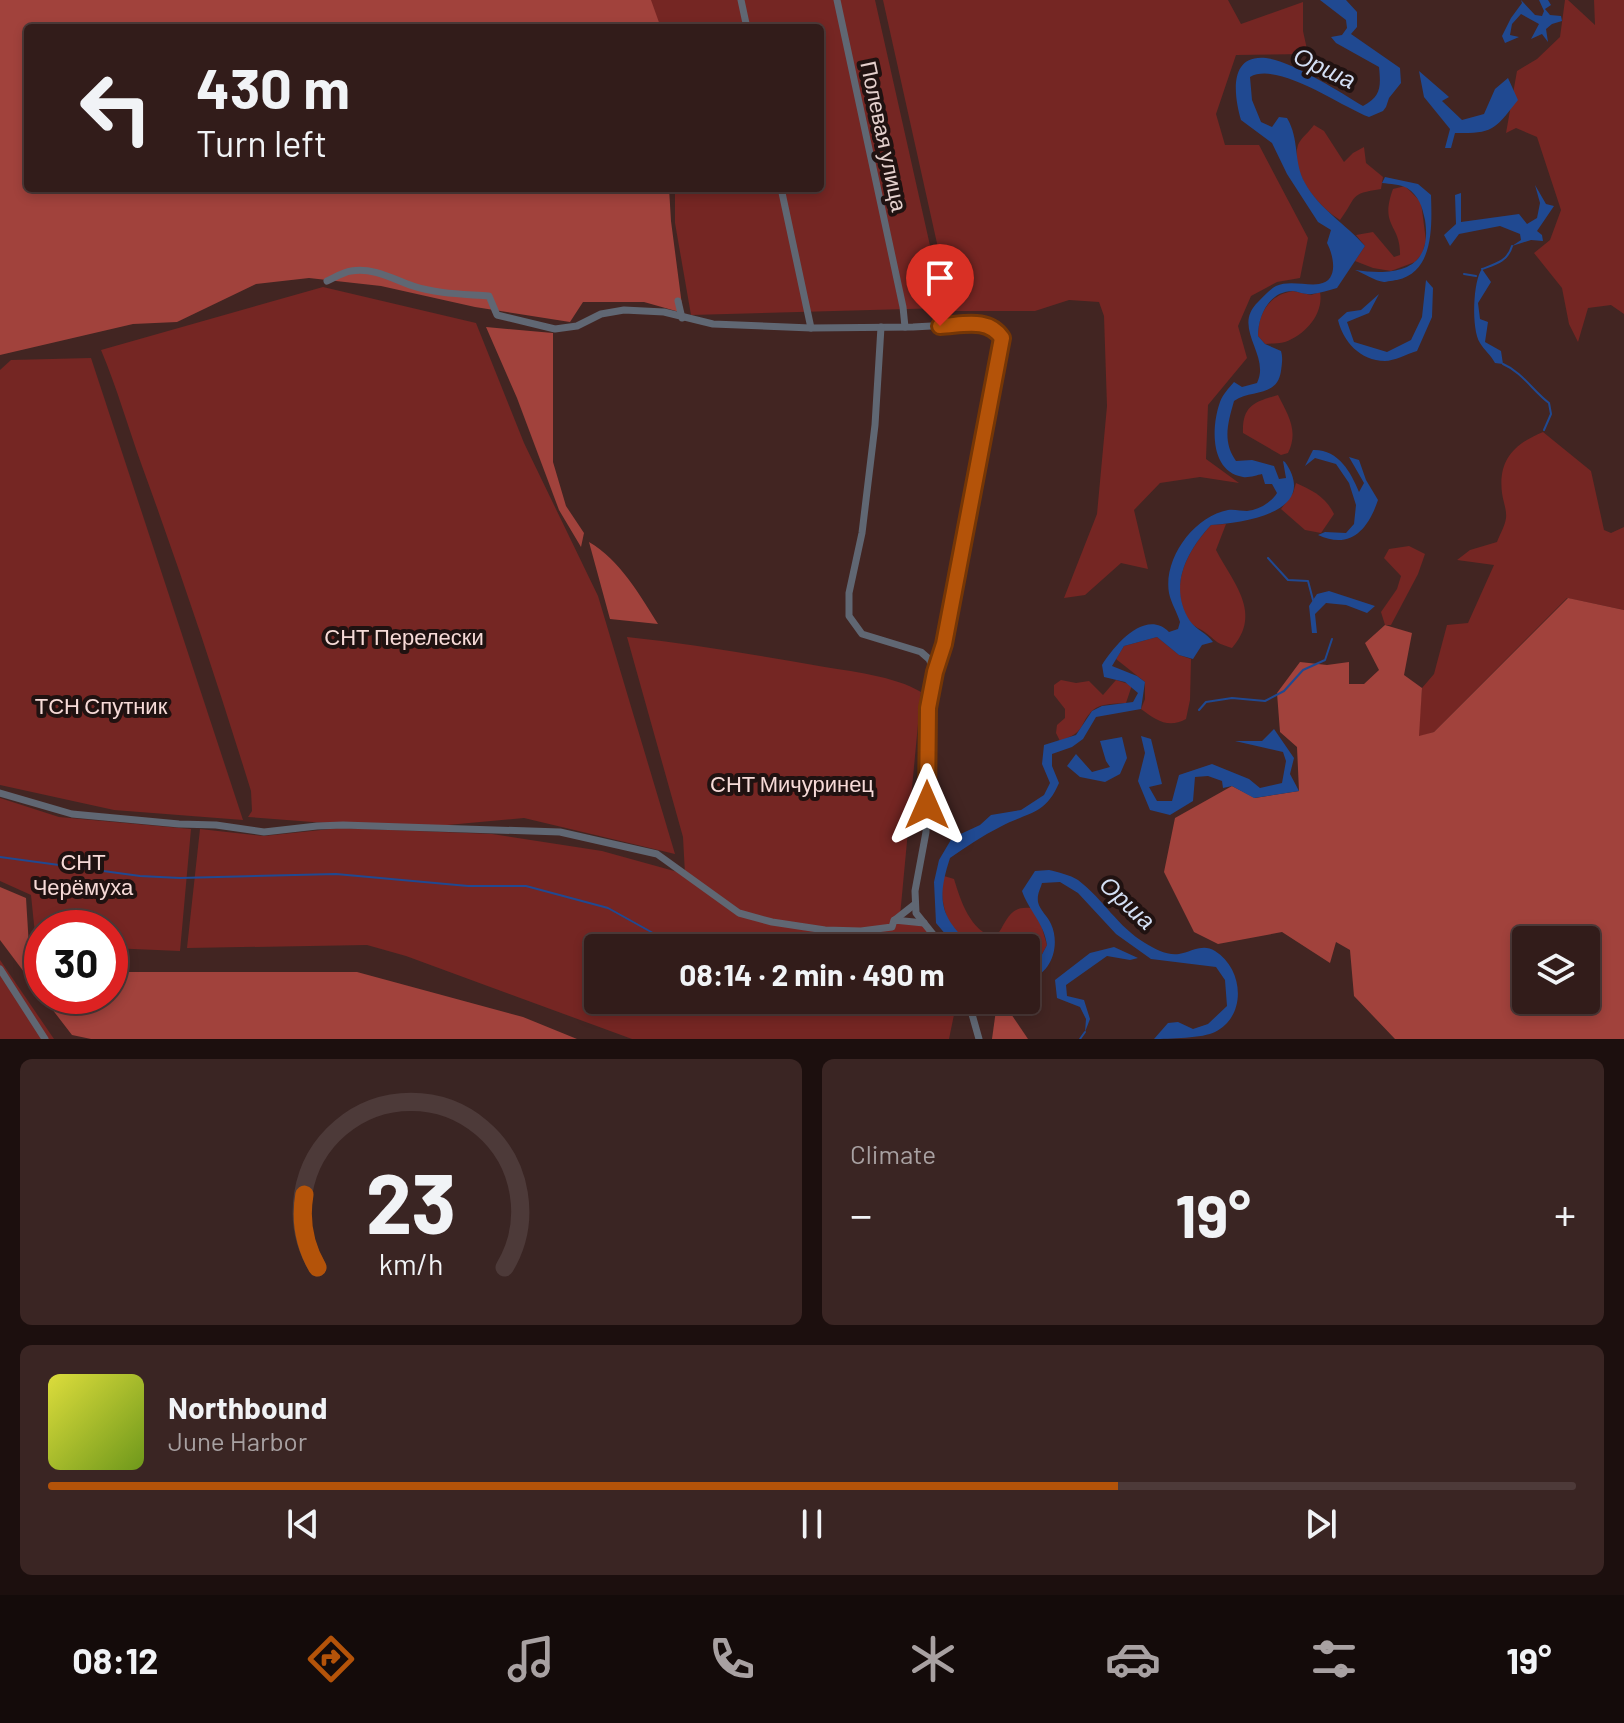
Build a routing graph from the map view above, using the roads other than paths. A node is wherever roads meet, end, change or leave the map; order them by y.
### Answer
1 (741, 0) edge
2 (837, 0) edge
3 (746, 24) edge
4 (782, 192) edge
5 (327, 281) dead end
6 (678, 301) dead end
7 (682, 318) junction
8 (881, 327) junction
9 (905, 327) junction
10 (811, 328) junction
11 (935, 672) junction
12 (0, 793) edge
13 (915, 904) junction
14 (894, 920) junction
15 (924, 923) junction
16 (933, 934) edge
17 (0, 969) edge
18 (972, 1014) edge
19 (45, 1039) edge
20 (979, 1039) edge

1 - 3 street
2 - 9 street, Полевая улица
4 - 10 street
5 - 7 street
6 - 7 street
7 - 10 street
8 - 9 street
8 - 10 street
8 - 11 street
9 - 11 street
11 - 13 street
12 - 14 street
13 - 14 street
13 - 15 street
14 - 15 street
15 - 16 street
17 - 19 street
18 - 20 street

